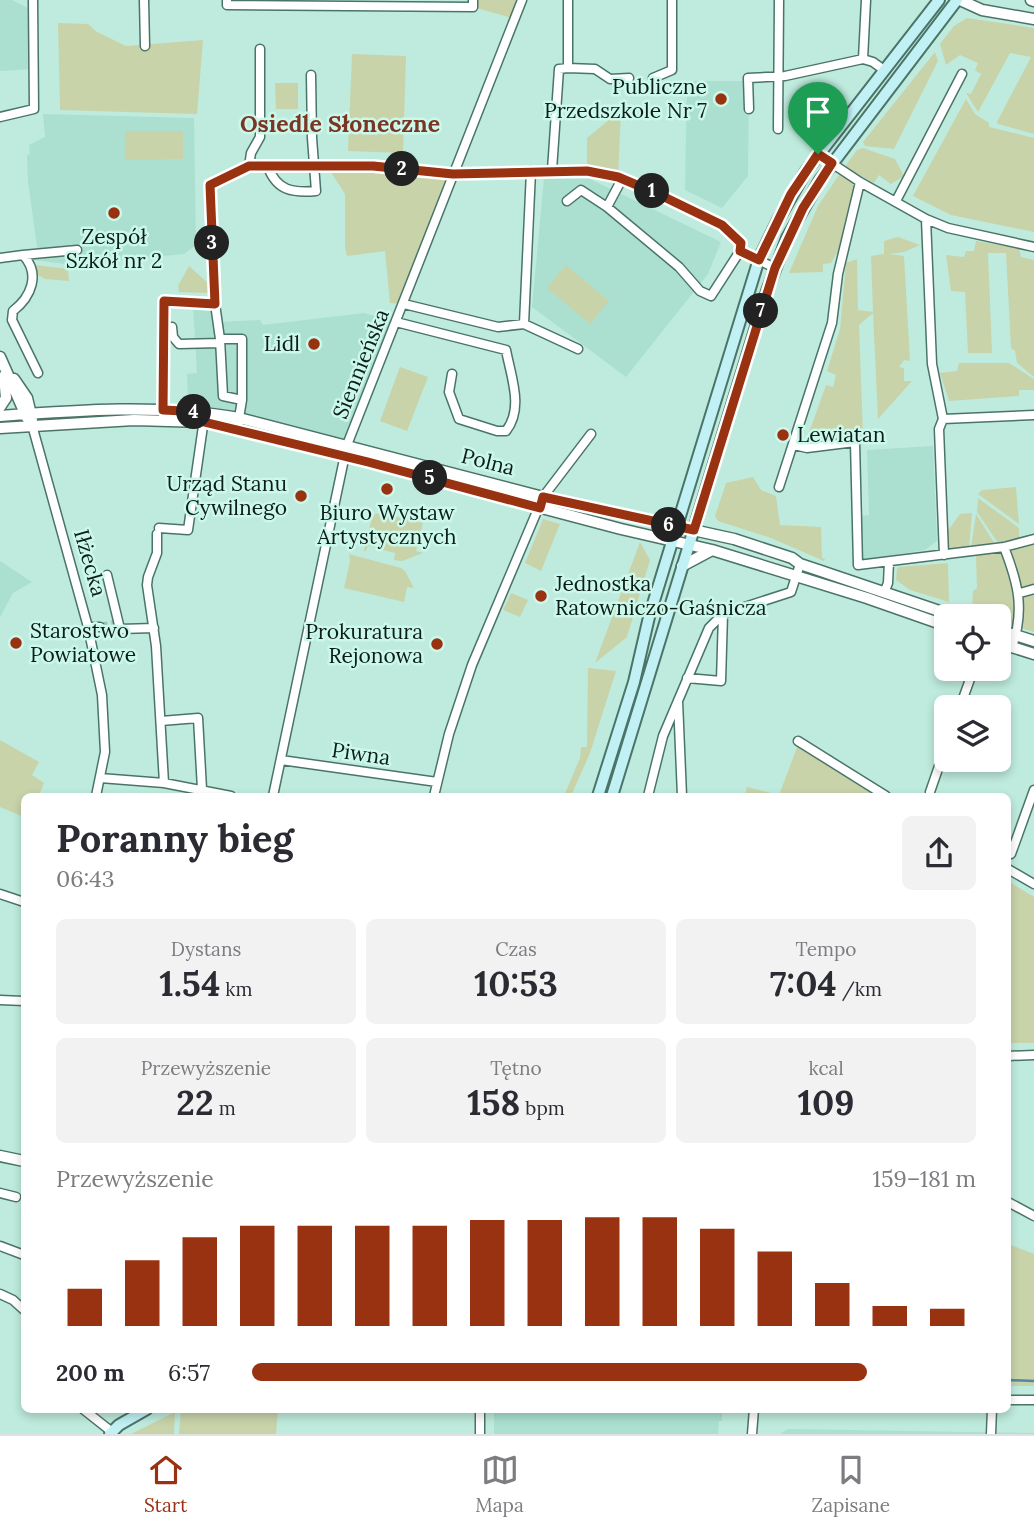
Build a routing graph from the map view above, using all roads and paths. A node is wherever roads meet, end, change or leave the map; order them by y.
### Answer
1 (33, 0) edge
2 (144, 0) edge
3 (227, 0) edge
4 (473, 0) edge
5 (522, 0) edge
6 (568, 0) edge
7 (672, 0) edge
8 (779, 0) edge
9 (866, 0) edge
10 (929, 0) edge
11 (939, 0) edge
12 (958, 0) edge
13 (929, 12) junction
14 (1034, 19) edge
15 (145, 46) dead end
16 (260, 50) dead end
17 (863, 59) junction
18 (568, 68) junction
19 (884, 70) junction
20 (962, 74) dead end
21 (311, 75) dead end
22 (778, 77) junction
23 (629, 78) dead end
24 (653, 78) dead end
25 (749, 109) dead end
26 (0, 117) edge
27 (778, 129) dead end
28 (818, 154) junction
29 (832, 163) junction
30 (249, 166) junction
31 (268, 167) junction
32 (314, 167) junction
33 (552, 170) junction
34 (531, 171) junction
35 (453, 174) junction
36 (622, 179) junction
37 (860, 182) junction
38 (567, 201) dead end
39 (896, 201) junction
40 (607, 207) junction
41 (926, 219) junction
42 (1034, 247) edge
43 (77, 250) dead end
44 (740, 251) junction
45 (23, 255) junction
46 (0, 258) edge
47 (759, 260) junction
48 (775, 268) junction
49 (215, 304) junction
50 (404, 304) junction
51 (396, 322) junction
52 (524, 324) junction
53 (173, 327) dead end
54 (220, 341) junction
55 (578, 349) dead end
56 (1, 363) edge
57 (38, 373) dead end
58 (452, 374) dead end
59 (242, 400) junction
60 (0, 407) edge
61 (163, 410) junction
62 (28, 414) junction
63 (134, 415) junction
64 (1034, 415) edge
65 (0, 416) edge
66 (204, 417) junction
67 (239, 418) junction
68 (943, 419) junction
69 (32, 425) junction
70 (0, 428) edge
71 (237, 430) junction
72 (591, 434) dead end
73 (347, 445) junction
74 (794, 445) junction
75 (345, 457) junction
76 (779, 487) dead end
77 (543, 497) junction
78 (540, 508) junction
79 (677, 526) junction
80 (694, 530) junction
81 (1034, 539) edge
82 (672, 541) junction
83 (690, 545) junction
84 (1004, 547) junction
85 (712, 550) junction
86 (944, 555) junction
87 (889, 562) junction
88 (800, 564) junction
89 (682, 566) junction
90 (107, 575) dead end
91 (795, 576) junction
92 (1034, 590) edge
93 (884, 593) junction
94 (1020, 593) junction
95 (934, 609) edge
96 (723, 614) junction
97 (934, 622) edge
98 (88, 627) junction
99 (100, 627) tunnel mouth
100 (154, 628) junction
101 (1011, 634) edge
102 (1016, 635) junction
103 (1034, 641) edge
104 (1012, 647) joint
105 (1034, 654) edge
106 (687, 678) junction
107 (678, 698) junction
108 (161, 721) junction
109 (798, 741) dead end
110 (281, 760) junction
111 (937, 772) edge
112 (100, 778) junction
113 (437, 782) junction
114 (164, 783) junction
115 (1034, 790) edge
116 (930, 792) dead end
117 (97, 793) edge
118 (201, 793) edge
119 (274, 793) edge
120 (435, 793) edge
121 (599, 793) edge
122 (613, 793) edge
123 (651, 793) edge
124 (682, 793) edge
125 (881, 793) edge
126 (1011, 854) dead end
127 (1011, 871) edge
128 (1034, 884) edge
129 (0, 894) edge
130 (21, 901) edge
131 (0, 1000) edge
132 (21, 1001) edge
133 (1011, 1055) edge
134 (1034, 1055) edge
135 (0, 1156) edge
136 (21, 1159) edge
137 (0, 1193) edge
138 (16, 1197) dead end
139 (1011, 1204) edge
140 (1034, 1216) edge
141 (0, 1245) edge
142 (21, 1254) edge
143 (0, 1294) edge
144 (21, 1308) edge
145 (1011, 1400) edge
146 (1034, 1400) edge
147 (88, 1413) edge
148 (140, 1413) edge
149 (480, 1413) edge
150 (754, 1413) edge
151 (992, 1413) edge
152 (111, 1433) edge
153 (480, 1434) edge
154 (752, 1434) edge
155 (991, 1434) edge

1 - 26 street
2 - 15 street
3 - 4 street
5 - 35 street, Siennieńska
6 - 18 street
7 - 24 street
8 - 22 street
9 - 17 street
10 - 13 main road
11 - 13 main road
12 - 14 street
12 - 29 main road
13 - 19 main road
16 - 30 street
17 - 19 street
17 - 22 street
18 - 23 street
18 - 33 street
19 - 28 main road
20 - 39 street
21 - 32 street
22 - 25 street
22 - 27 street
28 - 29 street
28 - 47 main road
29 - 37 street
29 - 48 main road
30 - 31 street
30 - 49 street
31 - 32 street
31 - 32 street
32 - 35 street
33 - 34 street
33 - 36 street
34 - 35 street
34 - 52 street
35 - 50 street, Siennieńska
36 - 40 street
36 - 44 street
37 - 39 street
37 - 74 street
38 - 40 street
39 - 41 street
40 - 44 street
41 - 42 street
41 - 68 street
43 - 45 street
44 - 47 street
45 - 46 street
45 - 57 street
47 - 48 street
47 - 79 main road
48 - 80 main road
49 - 54 street
49 - 61 street
50 - 51 street, Siennieńska
50 - 52 street
51 - 58 street
51 - 73 street, Siennieńska
52 - 55 street
53 - 54 street
54 - 59 street
54 - 59 street
56 - 60 street, Iłżecka
56 - 62 street, Iłżecka
59 - 67 street
61 - 63 street, Polna
61 - 66 street, Polna
62 - 63 street, Polna
62 - 65 street, Polna
62 - 69 street, Iłżecka
63 - 66 street, Polna
63 - 69 street, Polna
64 - 68 street
66 - 67 street, Polna
66 - 71 street, Polna
66 - 100 street
67 - 71 street
67 - 73 street, Polna
68 - 86 street
69 - 70 street, Polna
69 - 98 street, Iłżecka
71 - 75 street, Polna
72 - 77 street
73 - 75 street, Siennieńska
73 - 77 street, Polna
74 - 76 street
74 - 87 street
75 - 78 street, Polna
75 - 110 street, Siennieńska
77 - 78 street
77 - 79 street, Polna
78 - 82 street, Polna
78 - 113 street
79 - 80 street, Polna
79 - 82 main road
80 - 83 main road
80 - 88 street, Polna
81 - 84 street
82 - 83 street, Polna
82 - 121 main road
83 - 85 street, Polna
83 - 89 main road
84 - 86 street
84 - 94 street
85 - 89 street
85 - 91 street, Polna
86 - 87 street
87 - 93 street
88 - 91 street
88 - 93 street, Polna
89 - 122 main road
90 - 100 street
91 - 96 street
91 - 97 street, Polna
92 - 94 street
93 - 95 street, Polna
94 - 102 street
96 - 106 street
96 - 106 street
98 - 99 street
98 - 112 street, Iłżecka
100 - 108 street
101 - 102 street
102 - 103 street
102 - 104 street
104 - 105 street
106 - 107 street
107 - 123 street
107 - 124 street
108 - 114 street
108 - 118 street
109 - 125 street
110 - 113 street, Piwna
110 - 119 street, Siennieńska
111 - 116 street
112 - 114 street
112 - 117 street, Iłżecka
113 - 120 street
114 - 118 street
115 - 126 street
127 - 128 street
129 - 130 street
131 - 132 street
133 - 134 street
135 - 136 street
137 - 138 street
139 - 140 street
141 - 142 street
143 - 144 street
145 - 146 street
147 - 152 street
148 - 152 main road
149 - 153 street
150 - 154 street
151 - 155 street

